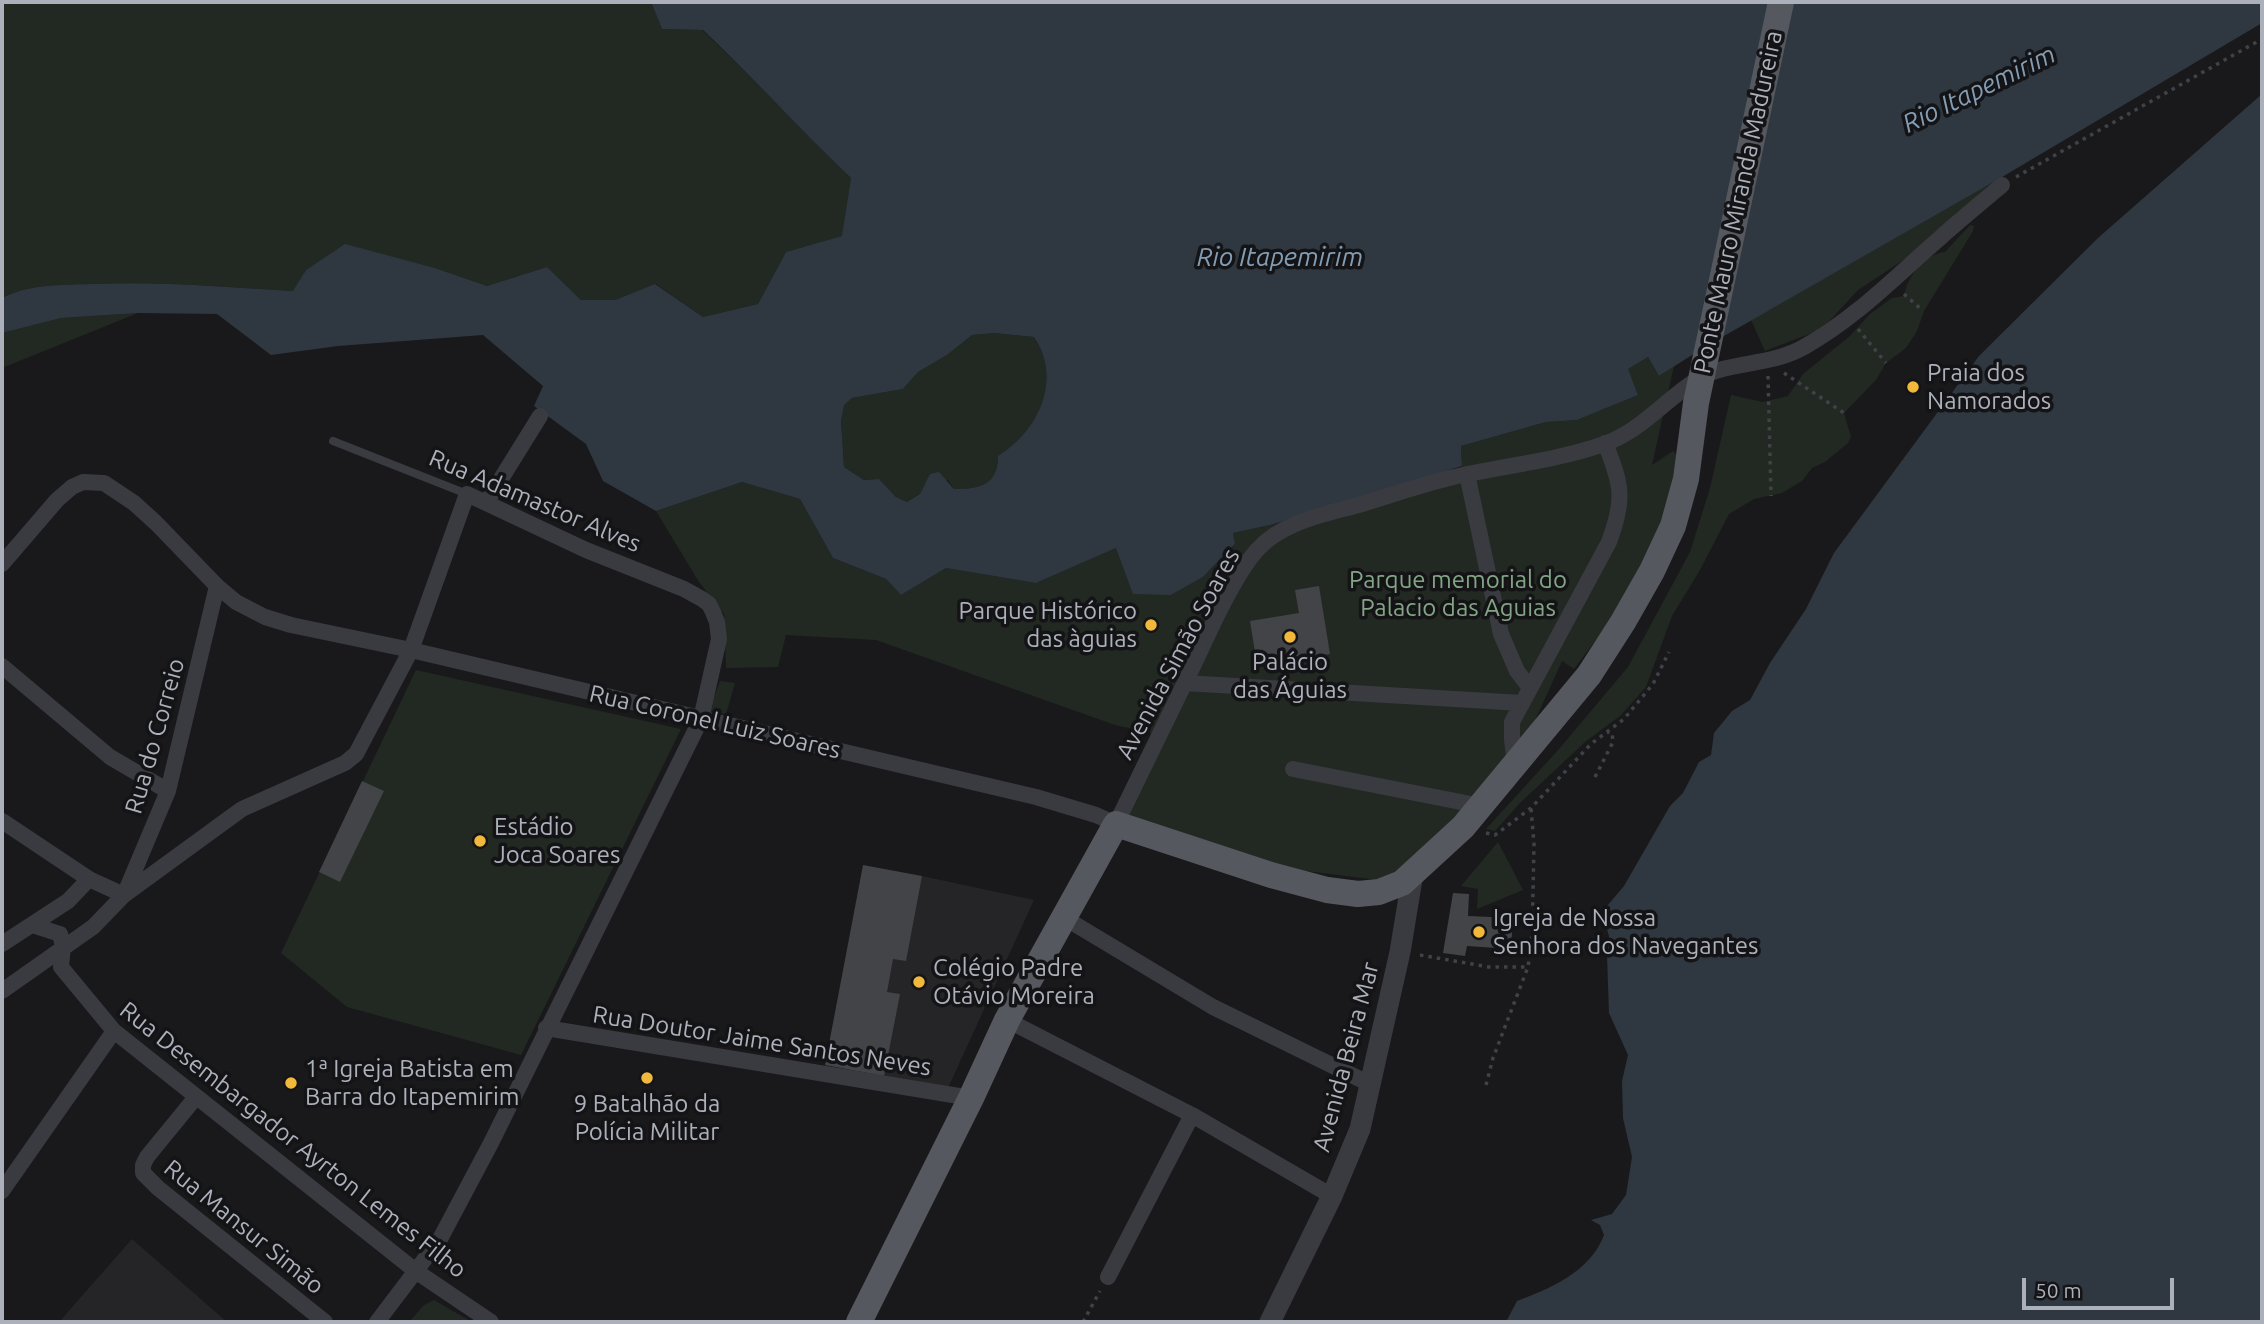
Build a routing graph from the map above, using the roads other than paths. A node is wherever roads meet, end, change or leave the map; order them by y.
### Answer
1 (1781, 2) edge
2 (2002, 185) road end
3 (540, 416) dead end
4 (333, 441) dead end
5 (1605, 443) junction
6 (1467, 474) junction
7 (467, 494) junction
8 (486, 503) junction
9 (2, 564) edge
10 (217, 586) junction
11 (411, 650) junction
12 (2, 666) edge
13 (1185, 683) junction
14 (1530, 688) junction
15 (1522, 703) junction
16 (701, 719) junction
17 (1515, 765) junction
18 (1293, 769) dead end
19 (169, 791) junction
20 (1481, 806) junction
21 (2, 821) edge
22 (1116, 824) junction
23 (1413, 873) junction
24 (89, 879) junction
25 (124, 895) junction
26 (1063, 917) junction
27 (32, 925) junction
28 (2, 944) edge
29 (62, 947) junction
30 (2, 991) edge
31 (1007, 1020) junction
32 (546, 1028) junction
33 (114, 1031) junction
34 (1370, 1084) junction
35 (196, 1097) junction
36 (971, 1098) junction
37 (1192, 1115) junction
38 (2, 1191) edge
39 (1332, 1196) junction
40 (417, 1272) junction
41 (1108, 1277) road end
42 (324, 1322) edge
43 (377, 1322) edge
44 (491, 1322) edge
45 (859, 1322) edge
46 (1270, 1322) edge

1 - 17 main road, Ponte Mauro Miranda Madureira
2 - 5 street, Avenida Simão Soares
3 - 8 street
4 - 7 lane, Rua Adamastor Alves
5 - 6 street, Avenida Simão Soares
5 - 14 street
6 - 13 street, Avenida Simão Soares
6 - 14 street
7 - 8 street, Rua Adamastor Alves
7 - 11 street
8 - 16 street, Rua Adamastor Alves
9 - 10 street, Rua Coronel Luiz Soares
10 - 11 street, Rua Coronel Luiz Soares
10 - 19 street, Rua do Correio
11 - 16 street, Rua Coronel Luiz Soares
11 - 25 street
12 - 19 street
13 - 15 street
13 - 22 street, Avenida Simão Soares
14 - 15 street
15 - 17 street
16 - 22 street, Rua Coronel Luiz Soares
16 - 32 street
17 - 20 main road, Rua Coronel Luiz Soares
18 - 20 street
19 - 25 street, Rua do Correio
20 - 23 main road, Rua Coronel Luiz Soares
21 - 24 street
22 - 23 main road, Rua Coronel Luiz Soares
22 - 26 main road
23 - 34 street, Avenida Beira Mar
24 - 25 street
24 - 27 street
25 - 29 street
26 - 31 main road
26 - 34 street
27 - 28 street
27 - 29 street
29 - 30 street
29 - 33 street, Rua Desembargador Ayrton Lemes Filho
31 - 36 main road
31 - 37 street
32 - 36 street, Rua Doutor Jaime Santos Neves
32 - 40 street
33 - 35 street, Rua Desembargador Ayrton Lemes Filho
33 - 38 street
34 - 39 street, Avenida Beira Mar
35 - 40 street, Rua Desembargador Ayrton Lemes Filho
35 - 42 street, Rua Mansur Simão
36 - 45 main road
37 - 39 street
37 - 41 street
39 - 46 street, Avenida Beira Mar
40 - 43 street
40 - 44 street, Rua Desembargador Ayrton Lemes Filho

